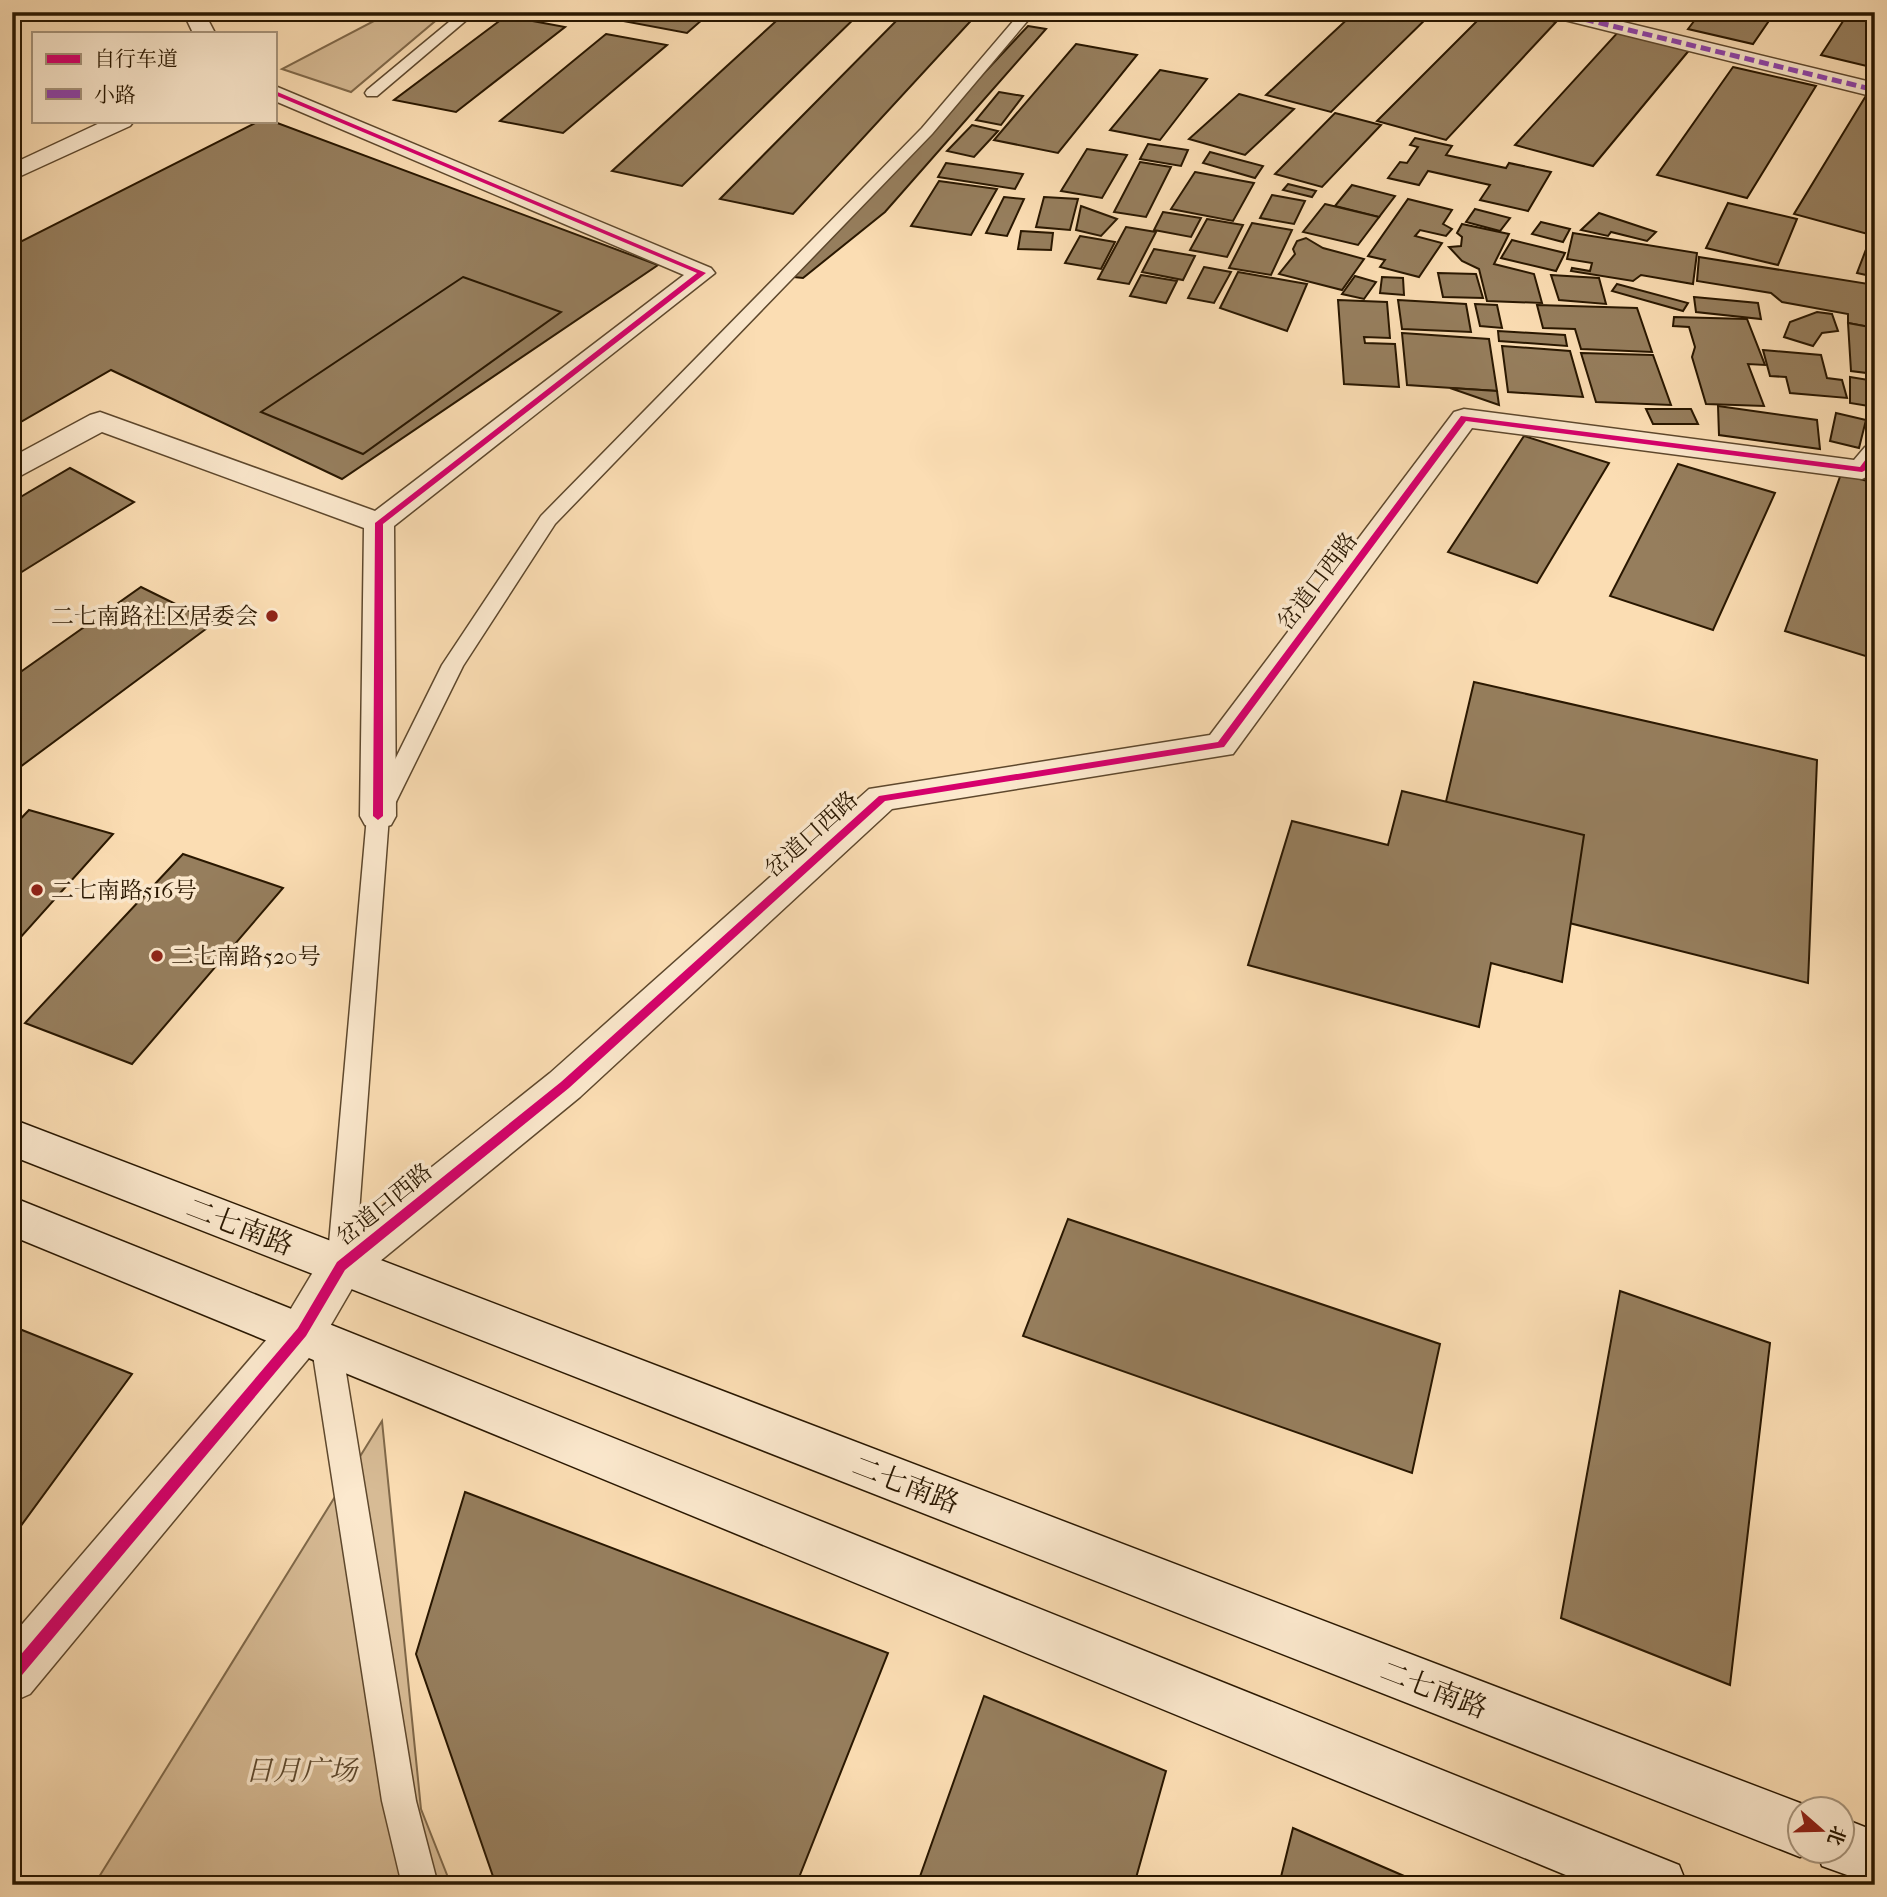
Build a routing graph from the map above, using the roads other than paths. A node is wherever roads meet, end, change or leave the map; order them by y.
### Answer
1 (193, 12) edge
2 (469, 12) edge
3 (1028, 12) edge
4 (1555, 12) edge
5 (203, 32) edge
6 (1875, 90) edge
7 (276, 93) edge
8 (372, 93) dead end
9 (120, 122) edge
10 (12, 173) edge
11 (1875, 453) edge
12 (12, 469) edge
13 (380, 523) junction
14 (378, 816) junction
15 (12, 1137) edge
16 (12, 1216) edge
17 (341, 1266) junction
18 (314, 1337) junction
19 (12, 1676) edge
20 (1786, 1825) edge
21 (1856, 1852) edge
22 (1875, 1859) edge
23 (420, 1885) edge
24 (1659, 1885) edge

1 - 5 street
2 - 8 lane
3 - 14 lane
4 - 6 street
7 - 13 street
9 - 10 street
11 - 17 street, 岔道口西路
12 - 13 street
13 - 14 street
14 - 17 lane
15 - 17 street, 二七南路
16 - 18 street
17 - 18 street, 岔道口西路
17 - 20 street, 二七南路
18 - 19 street, 岔道口西路
18 - 23 lane
18 - 24 street
21 - 22 street

